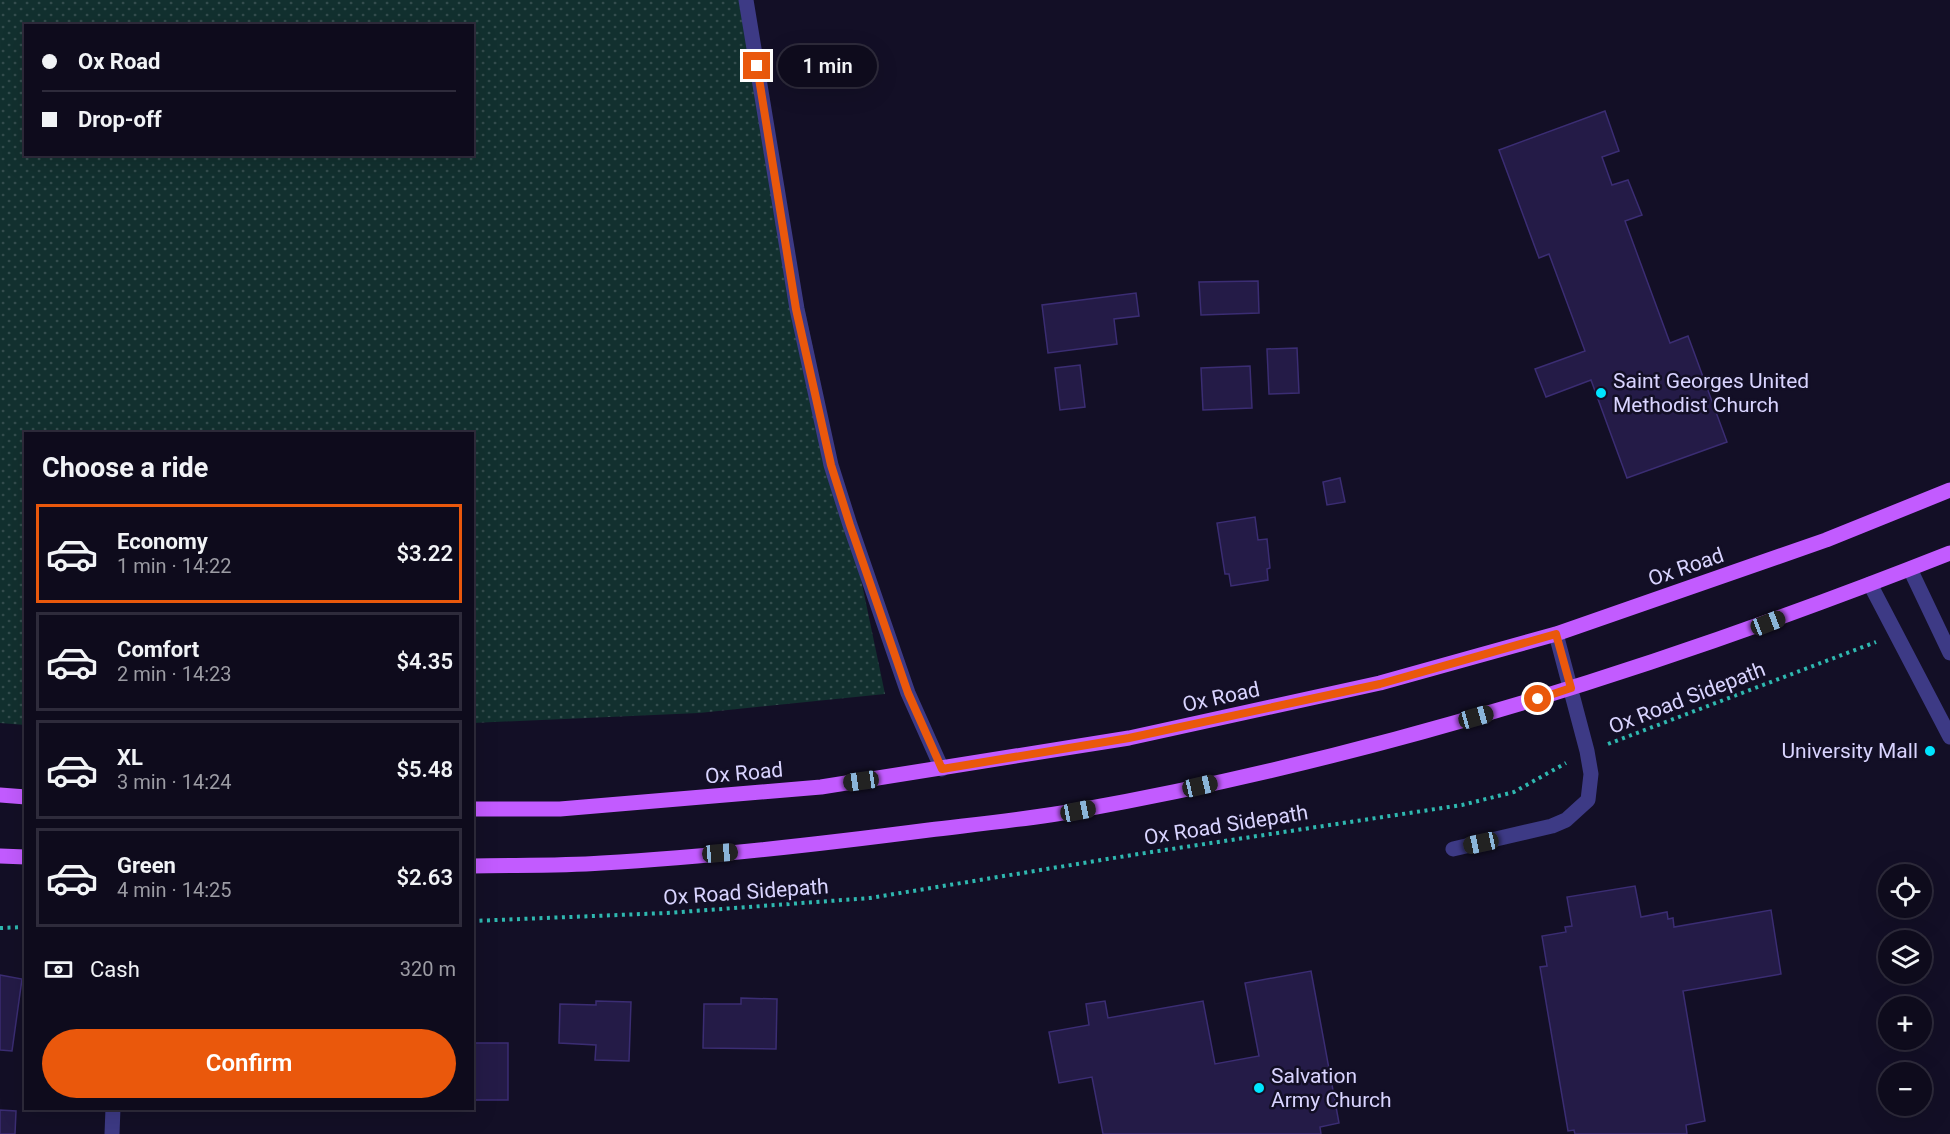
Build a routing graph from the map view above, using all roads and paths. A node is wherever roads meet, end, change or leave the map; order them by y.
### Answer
1 (746, 0) edge
2 (1950, 490) edge
3 (1950, 553) edge
4 (1910, 569) junction
5 (1870, 584) junction
6 (1556, 634) junction
7 (1896, 634) junction
8 (1950, 652) edge
9 (1571, 688) junction
10 (1950, 737) edge
11 (1587, 751) junction
12 (942, 769) junction
13 (0, 795) edge
14 (24, 797) edge
15 (474, 808) edge
16 (1454, 849) dead end
17 (0, 856) edge
18 (24, 857) edge
19 (474, 866) edge
20 (474, 921) edge
21 (0, 927) edge
22 (24, 927) edge
23 (113, 1110) edge
24 (112, 1134) edge

1 - 12 street
2 - 6 main road, Ox Road
3 - 4 main road
4 - 5 main road
4 - 8 street
5 - 7 street
5 - 9 main road
6 - 9 street
6 - 12 main road, Ox Road
7 - 10 street
7 - 11 path, Ox Road Sidepath
9 - 11 street
9 - 19 main road
11 - 16 street
11 - 20 path, Ox Road Sidepath
12 - 15 main road, Ox Road
13 - 14 main road
17 - 18 main road
21 - 22 path
23 - 24 street

